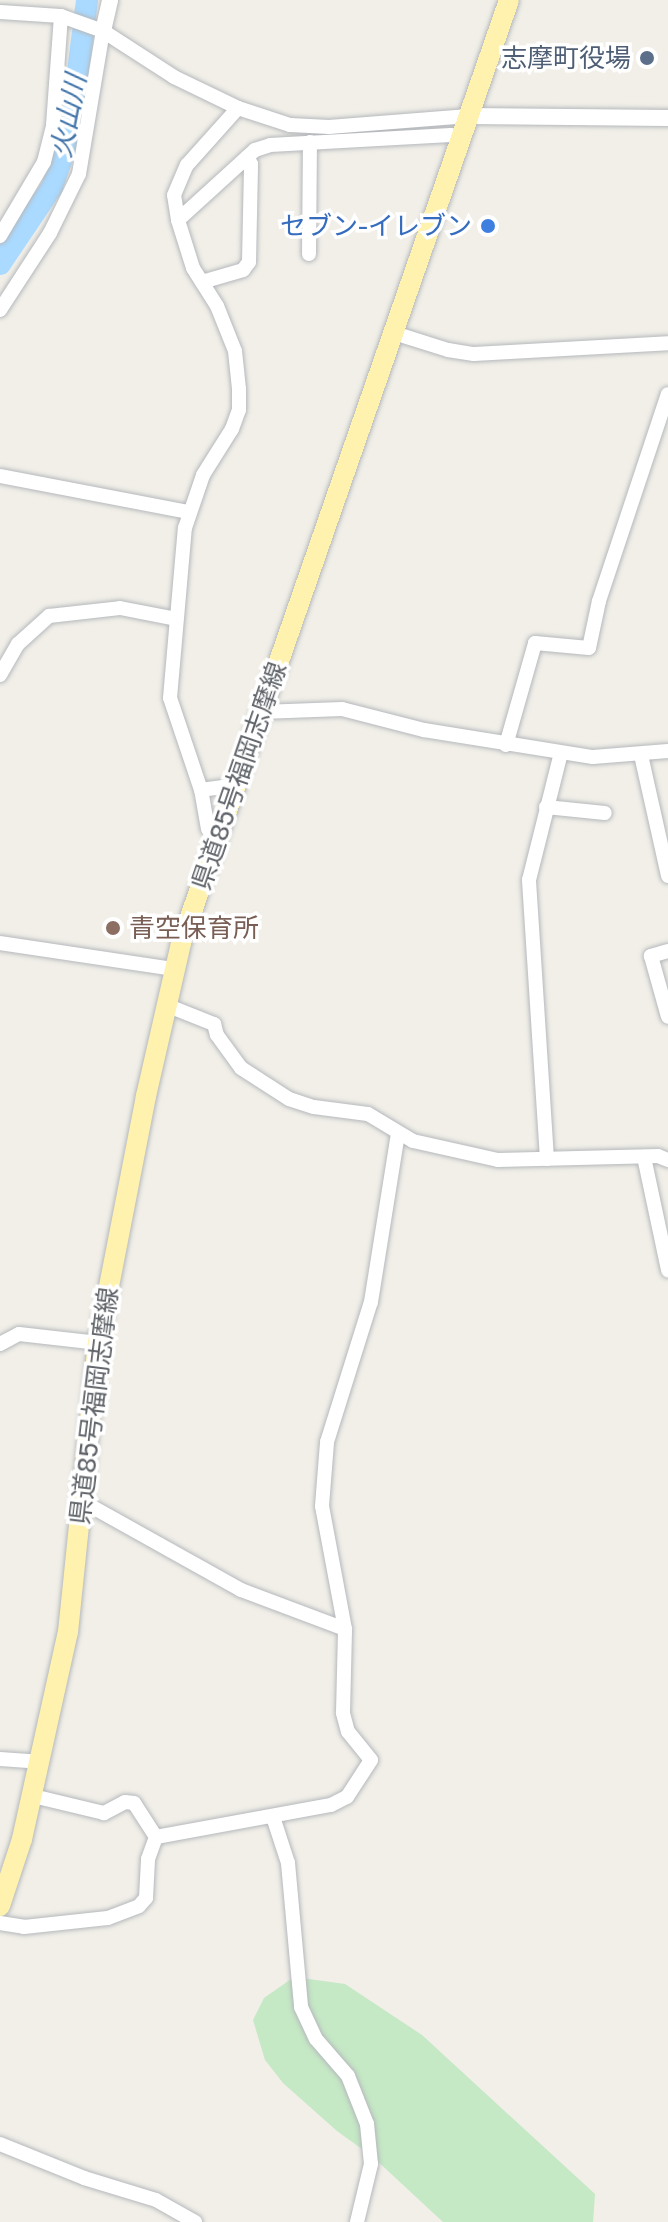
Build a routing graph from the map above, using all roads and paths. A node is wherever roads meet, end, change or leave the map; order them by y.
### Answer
1 (110, 0) edge
2 (509, 0) edge
3 (0, 12) edge
4 (64, 16) junction
5 (100, 30) junction
6 (238, 108) junction
7 (469, 116) junction
8 (668, 118) edge
9 (460, 139) junction
10 (310, 142) junction
11 (247, 157) junction
12 (178, 220) junction
13 (0, 236) edge
14 (309, 254) dead end
15 (202, 282) junction
16 (0, 310) edge
17 (394, 333) junction
18 (668, 343) edge
19 (668, 394) edge
20 (0, 476) edge
21 (189, 512) junction
22 (176, 619) junction
23 (0, 675) edge
24 (261, 712) junction
25 (506, 745) junction
26 (668, 751) edge
27 (561, 753) junction
28 (641, 755) junction
29 (236, 785) junction
30 (201, 790) junction
31 (546, 807) junction
32 (605, 813) dead end
33 (219, 832) junction
34 (668, 876) edge
35 (0, 943) edge
36 (668, 951) edge
37 (174, 969) junction
38 (166, 1005) junction
39 (668, 1017) edge
40 (398, 1134) junction
41 (644, 1157) junction
42 (547, 1159) junction
43 (668, 1160) edge
44 (668, 1270) edge
45 (98, 1343) junction
46 (0, 1344) edge
47 (80, 1500) junction
48 (345, 1629) junction
49 (0, 1759) edge
50 (39, 1762) junction
51 (33, 1796) junction
52 (273, 1817) junction
53 (156, 1837) junction
54 (0, 1906) edge
55 (0, 1923) edge
56 (0, 2144) edge
57 (195, 2222) edge
58 (357, 2222) edge

1 - 5 street
2 - 7 main road, 県道85号福岡志摩線
3 - 4 street
4 - 5 street
4 - 13 street
5 - 6 street
5 - 16 street
6 - 7 street
6 - 12 street
7 - 8 street
7 - 9 main road, 県道85号福岡志摩線
9 - 10 street
9 - 17 main road, 県道85号福岡志摩線
10 - 11 street
10 - 14 street
11 - 12 street
11 - 15 street
12 - 15 street
15 - 21 street
17 - 18 street
17 - 24 main road, 県道85号福岡志摩線
19 - 25 street
20 - 21 street
21 - 22 street
22 - 23 street
22 - 30 street
24 - 25 street
24 - 29 main road, 県道85号福岡志摩線
25 - 27 street
26 - 28 street
27 - 28 street
27 - 31 street
28 - 34 street
29 - 30 street
29 - 33 main road, 県道85号福岡志摩線
30 - 33 street
31 - 32 street
31 - 42 street
33 - 37 main road, 県道85号福岡志摩線
35 - 37 street
36 - 39 street
37 - 38 main road, 県道85号福岡志摩線
38 - 40 street
38 - 45 main road, 県道85号福岡志摩線
40 - 42 street
40 - 48 street
41 - 42 street
41 - 43 street
41 - 44 street
45 - 46 street
45 - 47 main road, 県道85号福岡志摩線
47 - 48 street
47 - 50 main road, 県道85号福岡志摩線
48 - 52 street
49 - 50 street
50 - 51 main road, 県道85号福岡志摩線
51 - 53 street
51 - 54 main road, 県道85号福岡志摩線
52 - 53 street
52 - 58 street
53 - 55 street
56 - 57 street

